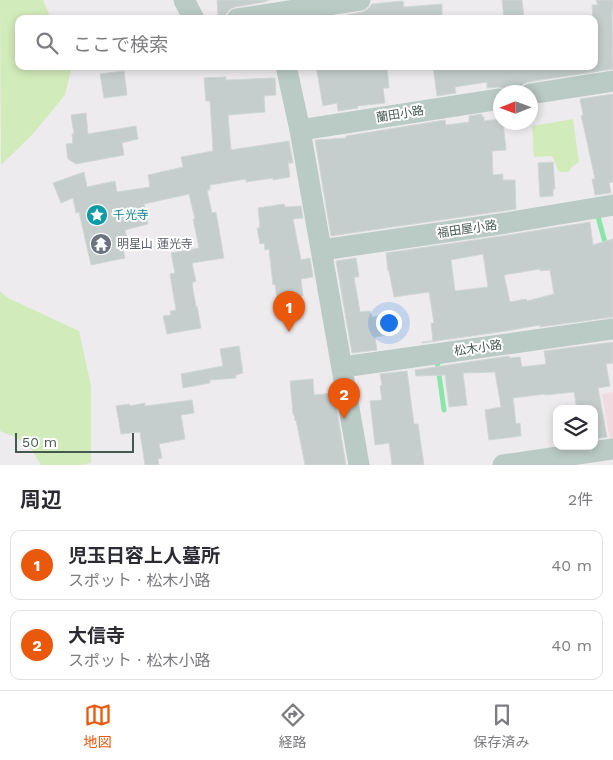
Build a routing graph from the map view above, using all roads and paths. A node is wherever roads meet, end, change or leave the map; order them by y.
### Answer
1 (184, 0) edge
2 (360, 0) edge
3 (270, 11) edge
4 (192, 15) edge
5 (254, 15) edge
6 (287, 70) edge
7 (613, 81) edge
8 (538, 93) edge
9 (493, 100) edge
10 (300, 130) junction
11 (613, 205) edge
12 (322, 250) junction
13 (613, 329) edge
14 (343, 367) junction
15 (613, 449) edge
16 (360, 465) edge
17 (503, 465) edge

1 - 4 street
2 - 3 street
3 - 5 street
6 - 10 street
7 - 8 street
9 - 10 street, 蘭田小路
10 - 12 street
11 - 12 street, 福田屋小路
12 - 14 street
13 - 14 street, 松木小路
14 - 16 street
15 - 17 street

